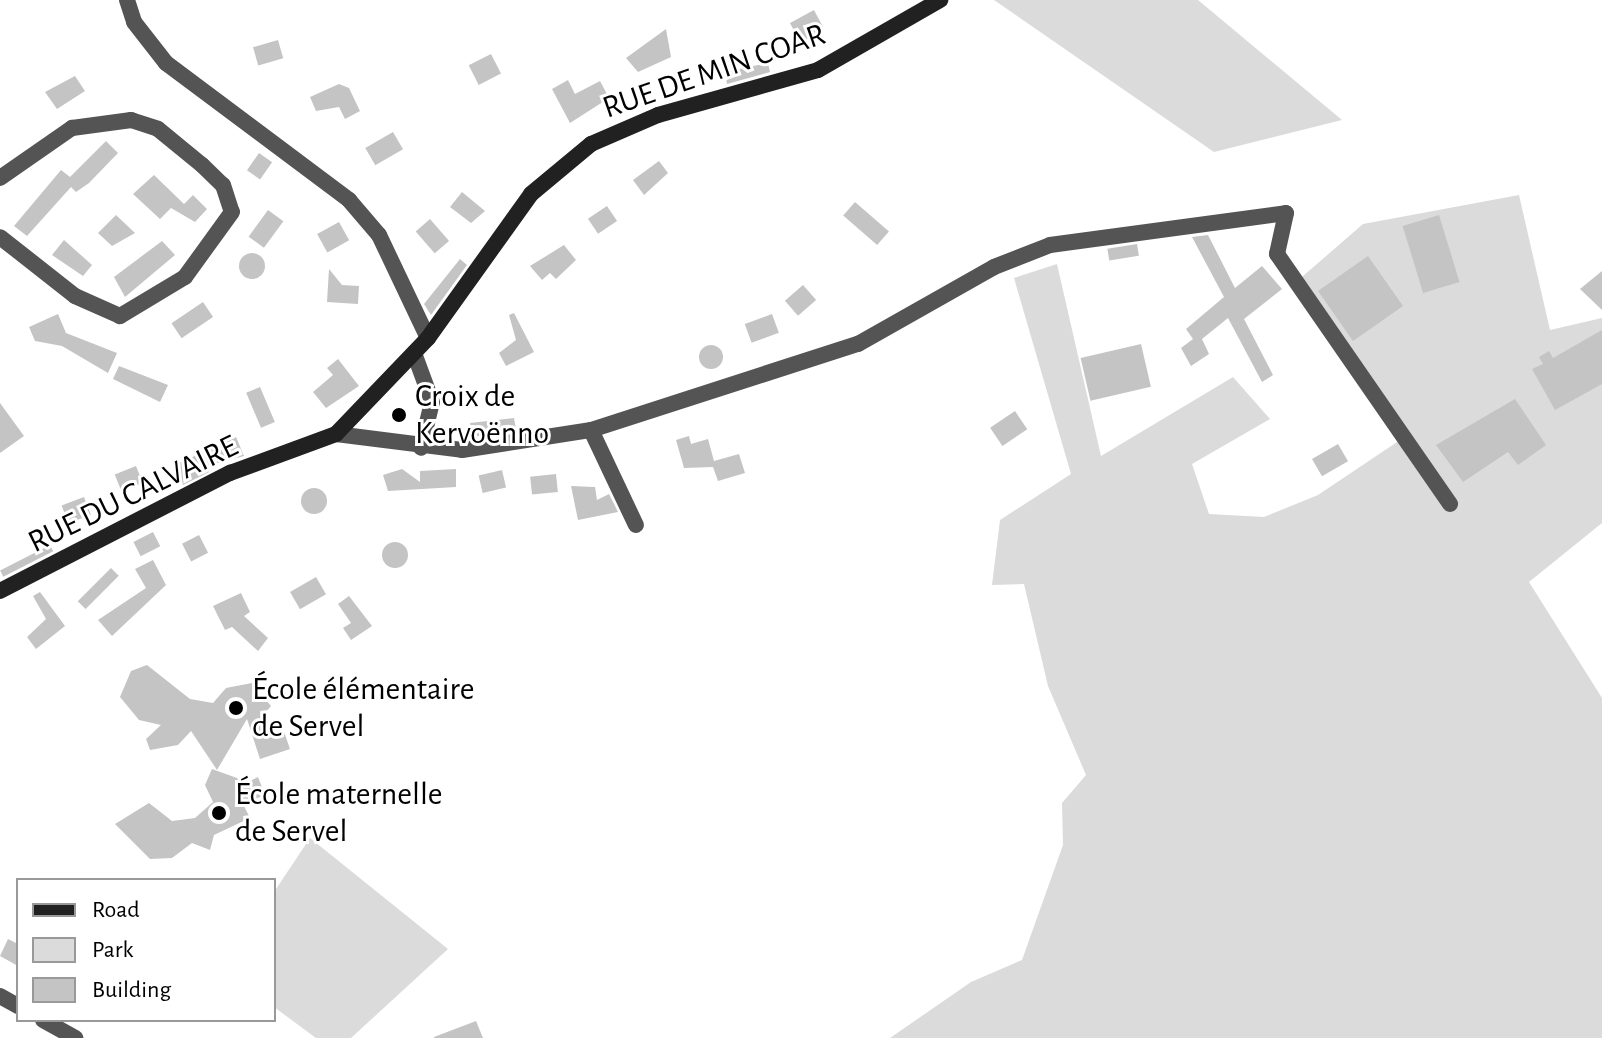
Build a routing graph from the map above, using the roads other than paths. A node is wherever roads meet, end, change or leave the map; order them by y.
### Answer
1 (127, 0) edge
2 (940, 0) edge
3 (0, 178) edge
4 (0, 237) edge
5 (428, 338) junction
6 (414, 353) junction
7 (591, 430) junction
8 (336, 434) junction
9 (421, 448) junction
10 (1450, 504) dead end
11 (636, 525) dead end
12 (0, 591) edge
13 (47, 1022) edge
14 (75, 1038) edge

1 - 5 street
2 - 5 street, RUE DE MIN COAR
3 - 4 street
5 - 6 street, RUE DE MIN COAR
6 - 8 street, RUE DE MIN COAR
6 - 9 street
7 - 9 street
7 - 10 street
7 - 11 street
8 - 9 street
8 - 12 street, RUE DU CALVAIRE
13 - 14 street

